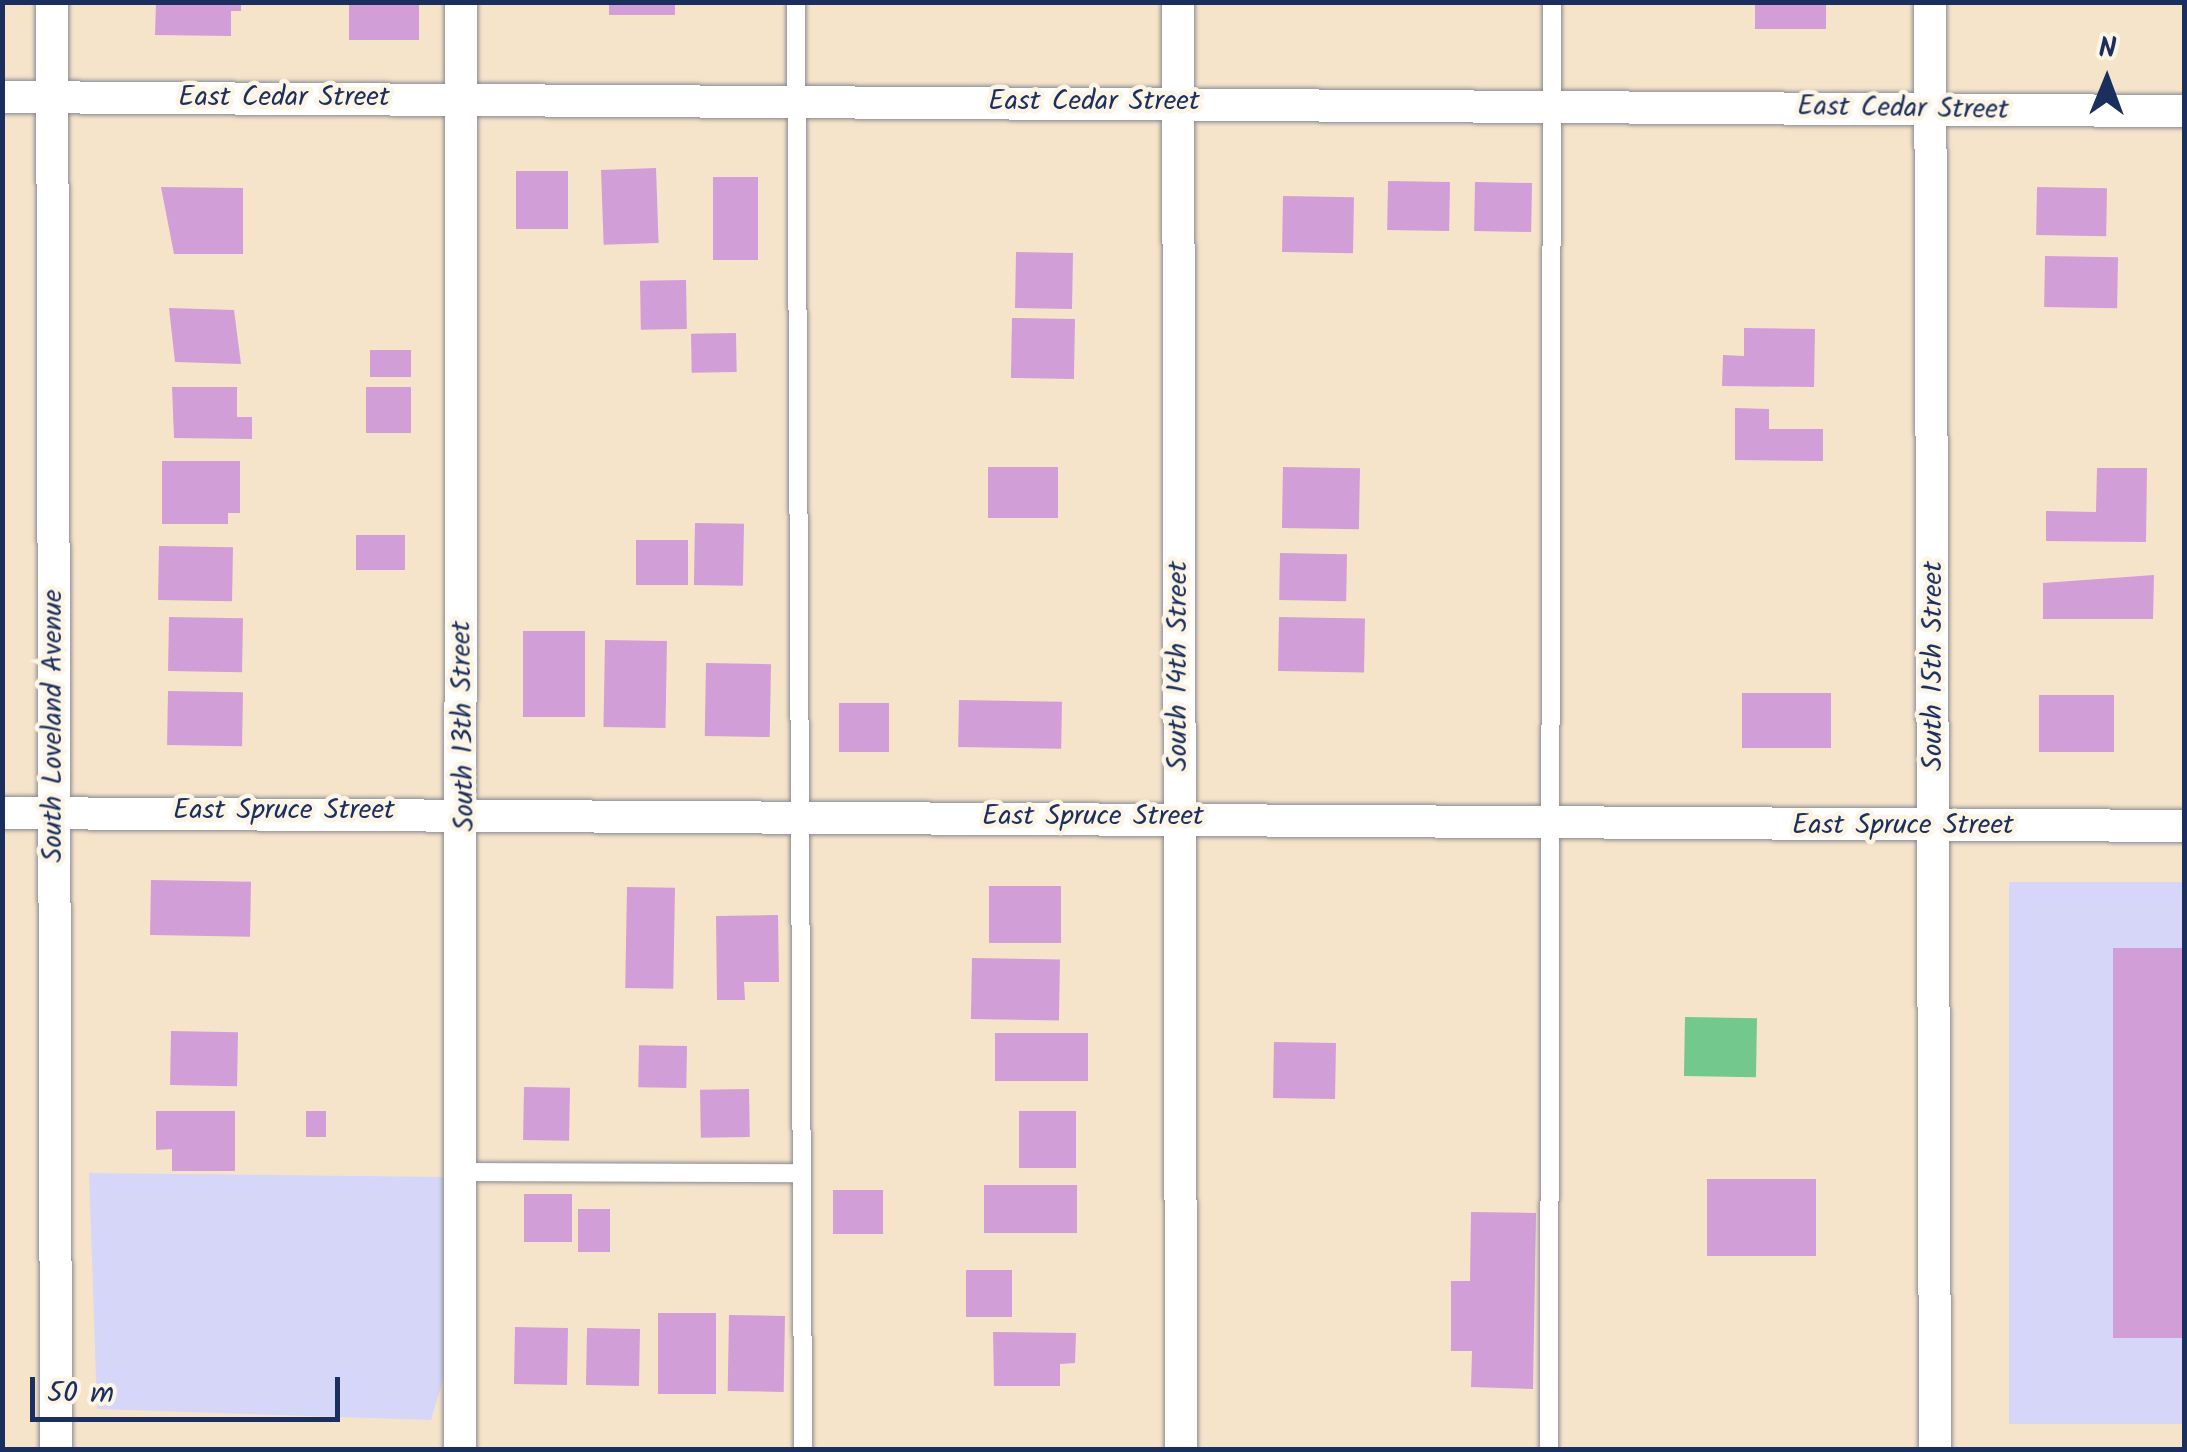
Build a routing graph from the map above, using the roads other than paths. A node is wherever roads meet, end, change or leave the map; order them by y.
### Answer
1 (52, 2) edge
2 (461, 2) edge
3 (796, 2) edge
4 (1178, 2) edge
5 (1552, 2) edge
6 (1930, 2) edge
7 (2, 96) edge
8 (53, 97) junction
9 (462, 99) junction
10 (796, 101) junction
11 (1177, 102) junction
12 (1553, 108) junction
13 (1932, 108) junction
14 (2184, 111) edge
15 (466, 811) junction
16 (55, 812) junction
17 (2, 813) edge
18 (800, 817) junction
19 (1179, 818) junction
20 (1552, 822) junction
21 (1935, 826) junction
22 (2184, 826) edge
23 (465, 1172) junction
24 (802, 1173) junction
25 (56, 1450) edge
26 (460, 1450) edge
27 (803, 1450) edge
28 (1181, 1450) edge
29 (1550, 1450) edge
30 (1935, 1450) edge

1 - 8 street, South Loveland Avenue
2 - 9 street, South 13th Street
3 - 10 lane
4 - 11 street, South 14th Street
5 - 12 lane
6 - 13 street, South 15th Street
7 - 8 street, East Cedar Street
8 - 9 street, East Cedar Street
8 - 16 street, South Loveland Avenue
9 - 10 street, East Cedar Street
9 - 15 street, South 13th Street
10 - 11 street, East Cedar Street
10 - 18 lane
11 - 12 street, East Cedar Street
11 - 19 street, South 14th Street
12 - 13 street, East Cedar Street
12 - 20 lane
13 - 14 street, East Cedar Street
13 - 21 street, South 15th Street
15 - 16 street, East Spruce Street
15 - 18 street, East Spruce Street
15 - 23 street, South 13th Street
16 - 17 street, East Spruce Street
16 - 25 street, South Loveland Avenue
18 - 19 street, East Spruce Street
18 - 24 lane
19 - 20 street, East Spruce Street
19 - 28 street, South 14th Street
20 - 21 street, East Spruce Street
20 - 29 lane
21 - 22 street, East Spruce Street
21 - 30 street, South 15th Street
23 - 24 lane
23 - 26 street, South 13th Street
24 - 27 lane

